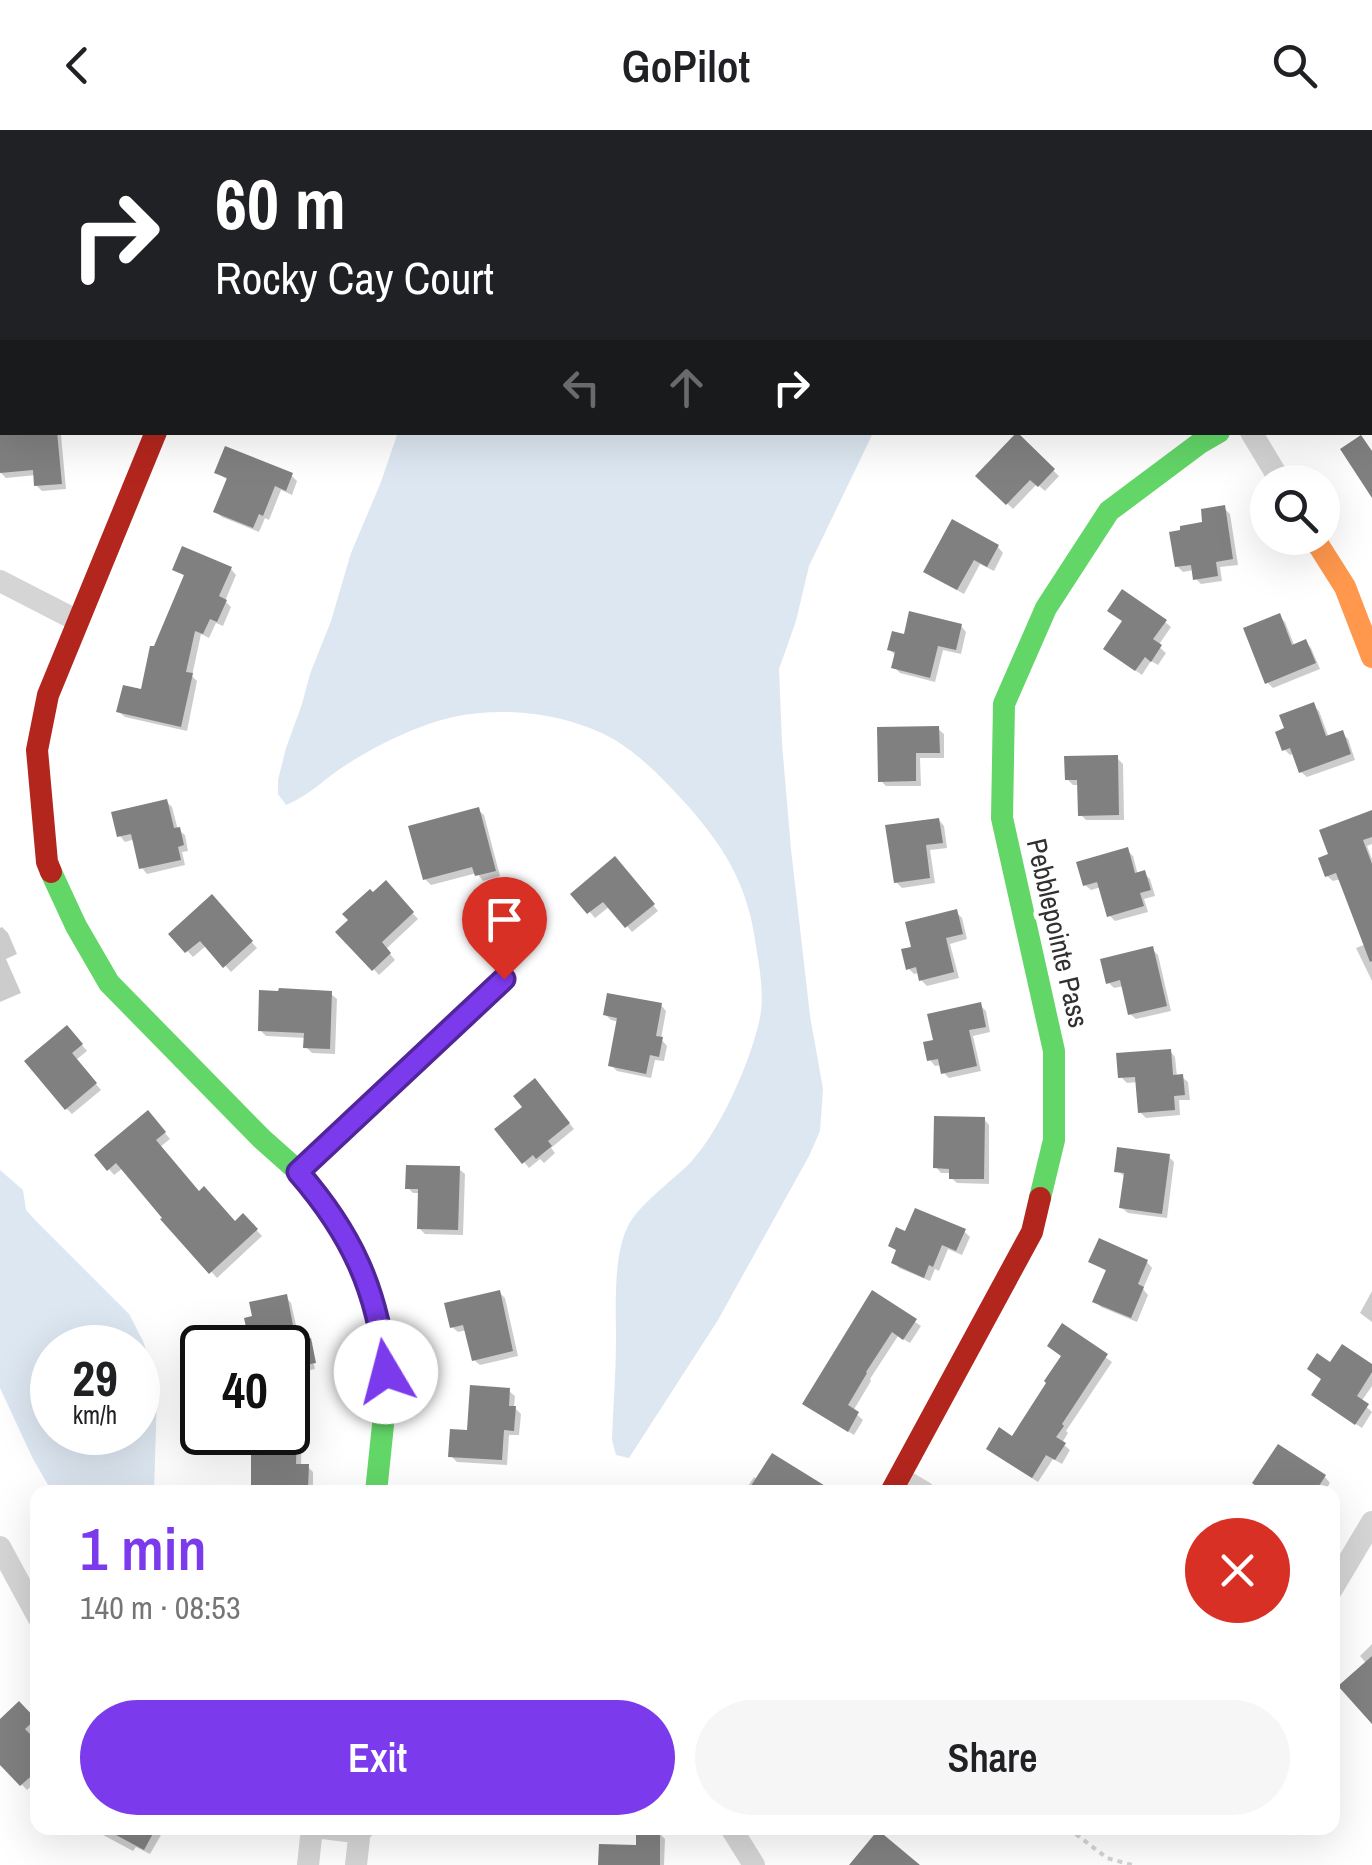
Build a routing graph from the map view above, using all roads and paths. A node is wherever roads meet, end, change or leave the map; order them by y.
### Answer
1 (155, 435) edge
2 (1215, 435) edge
3 (1253, 435) edge
4 (1271, 465) edge
5 (1325, 555) edge
6 (0, 581) edge
7 (78, 622) junction
8 (1372, 657) edge
9 (504, 979) dead end
10 (298, 1172) junction
11 (377, 1485) edge
12 (895, 1485) edge
13 (1372, 1522) edge
14 (0, 1547) edge
15 (1340, 1576) edge
16 (30, 1601) edge
17 (311, 1835) edge
18 (361, 1835) edge
19 (735, 1835) edge
20 (1077, 1835) edge
21 (308, 1865) edge
22 (356, 1865) edge
23 (754, 1865) edge
24 (1132, 1865) edge

1 - 7 street
2 - 12 street, Pebblepointe Pass
3 - 4 street
5 - 8 street
6 - 7 street
7 - 10 street
9 - 10 street
10 - 11 street
13 - 15 street
14 - 16 street
17 - 21 street
18 - 22 street
19 - 23 street
20 - 24 path

